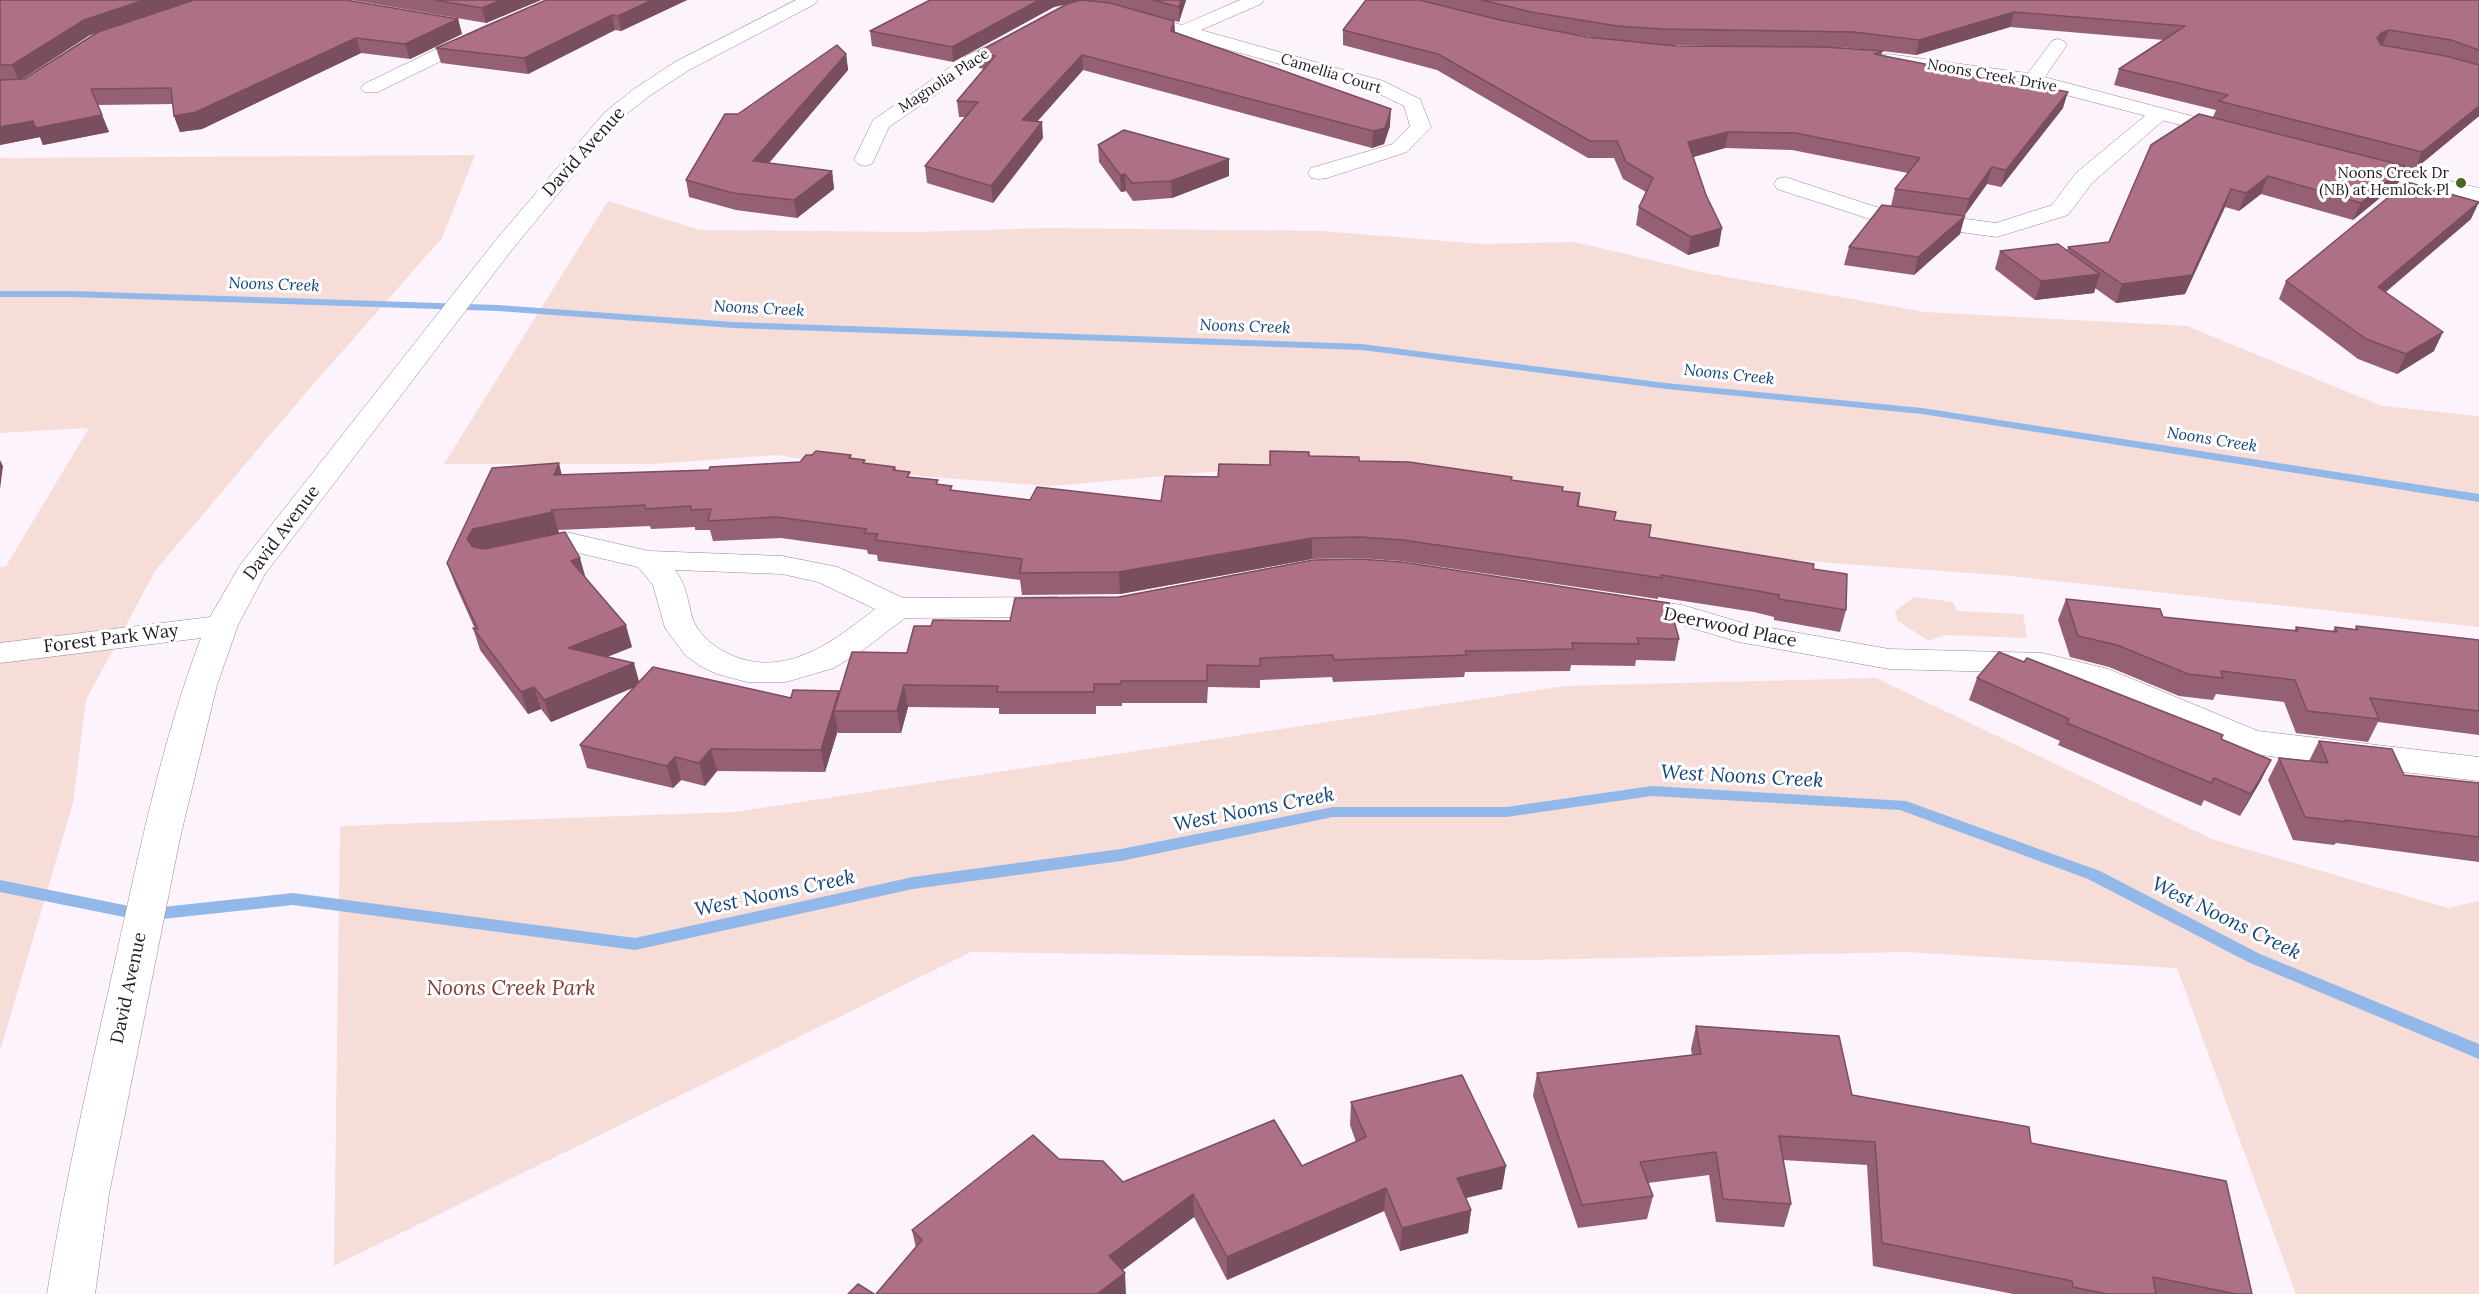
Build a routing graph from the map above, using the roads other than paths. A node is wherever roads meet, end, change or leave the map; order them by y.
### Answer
1 (562, 0) edge
2 (809, 0) edge
3 (1255, 0) edge
4 (1112, 11) edge
5 (454, 25) edge
6 (1032, 28) edge
7 (488, 31) junction
8 (1182, 32) junction
9 (2058, 45) dead end
10 (1875, 58) edge
11 (2033, 80) junction
12 (372, 88) dead end
13 (2159, 114) junction
14 (2251, 137) edge
15 (865, 160) dead end
16 (2342, 160) edge
17 (1320, 173) dead end
18 (1785, 184) dead end
19 (2479, 195) edge
20 (502, 556) edge
21 (649, 560) junction
22 (1600, 603) edge
23 (1085, 607) edge
24 (897, 608) junction
25 (222, 625) junction
26 (0, 653) edge
27 (2479, 769) edge
28 (71, 1294) edge

1 - 7 street
2 - 25 street, David Avenue
3 - 8 street
4 - 8 street
5 - 7 street
6 - 15 street, Magnolia Place
7 - 12 street
8 - 17 street, Camellia Court
9 - 11 street
10 - 11 street, Noons Creek Drive
11 - 13 street, Noons Creek Drive
13 - 14 street, Noons Creek Drive
13 - 18 street
16 - 19 street
20 - 21 street
21 - 24 street
21 - 24 street
22 - 27 street, Deerwood Place
23 - 24 street
25 - 26 street, Forest Park Way
25 - 28 street, David Avenue

